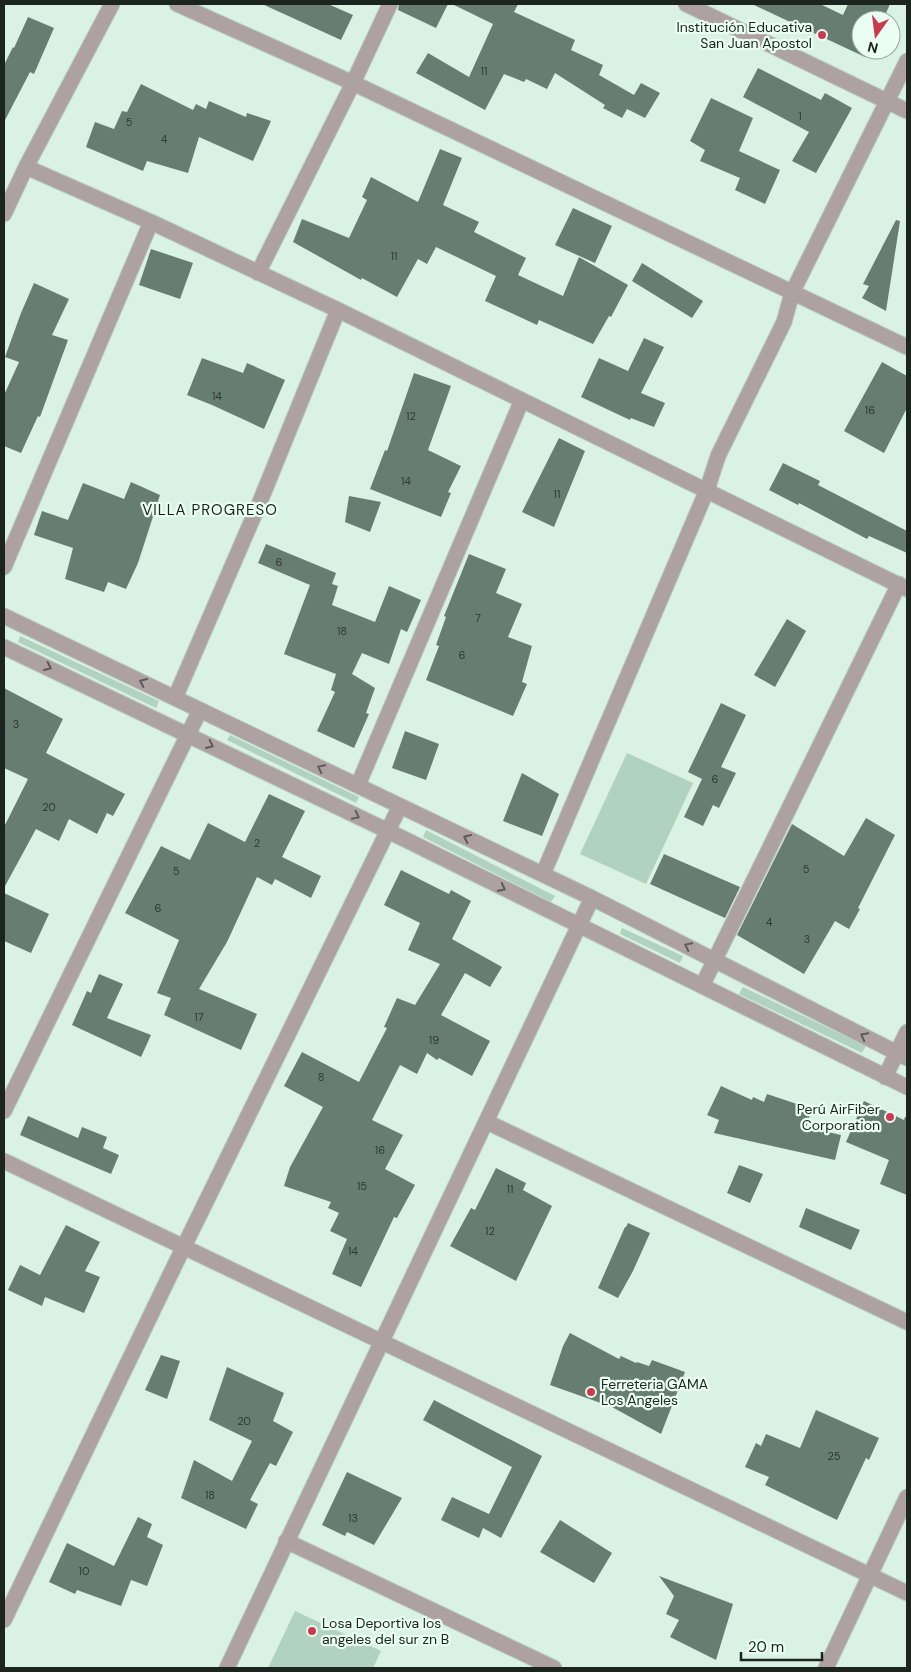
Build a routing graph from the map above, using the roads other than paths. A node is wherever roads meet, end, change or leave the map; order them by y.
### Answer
1 (112, 4) edge
2 (177, 4) edge
3 (390, 4) edge
4 (686, 4) edge
5 (907, 61) edge
6 (352, 83) junction
7 (888, 101) junction
8 (907, 111) edge
9 (26, 167) junction
10 (4, 214) edge
11 (150, 222) junction
12 (258, 273) junction
13 (792, 293) junction
14 (338, 310) junction
15 (907, 347) edge
16 (522, 400) junction
17 (707, 490) junction
18 (4, 568) edge
19 (903, 586) edge
20 (4, 616) edge
21 (4, 646) edge
22 (175, 698) junction
23 (200, 710) junction
24 (188, 734) junction
25 (358, 786) junction
26 (400, 806) junction
27 (388, 831) junction
28 (543, 874) junction
29 (592, 898) junction
30 (579, 926) junction
31 (714, 960) junction
32 (702, 986) junction
33 (907, 1032) edge
34 (902, 1055) edge
35 (885, 1077) junction
36 (907, 1087) edge
37 (4, 1111) edge
38 (487, 1122) junction
39 (4, 1161) edge
40 (184, 1247) junction
41 (907, 1322) edge
42 (381, 1342) junction
43 (907, 1497) edge
44 (286, 1541) junction
45 (871, 1576) junction
46 (907, 1593) edge
47 (4, 1620) edge
48 (227, 1668) edge
49 (554, 1668) edge
50 (826, 1668) edge

1 - 9 street
2 - 6 street
3 - 6 street
4 - 7 street
5 - 7 street
6 - 12 street
6 - 13 street
7 - 8 street
7 - 13 street
9 - 10 street
9 - 11 street
11 - 12 street
11 - 18 street
12 - 14 street
13 - 15 street
13 - 17 street
14 - 16 street
14 - 22 street
16 - 17 street
16 - 25 street
17 - 19 street
17 - 28 street
19 - 31 street
22 -> 20 street
21 -> 24 street
22 - 23 street
23 - 24 street
25 -> 23 street
24 -> 27 street
24 - 37 street
25 - 26 street
26 - 27 street
28 -> 26 street
27 -> 30 street
27 - 40 street
28 - 29 street
29 - 30 street
31 -> 29 street
30 - 32 street
30 - 38 street
31 - 32 street
34 -> 31 street
32 - 35 street
33 - 34 street
34 - 35 street
35 - 36 street
38 - 41 street
38 - 42 street
39 - 40 street
40 - 42 street
40 - 47 street
42 - 44 street
42 - 45 street
43 - 45 street
44 - 48 street
44 - 49 street
45 - 46 street
45 - 50 street

